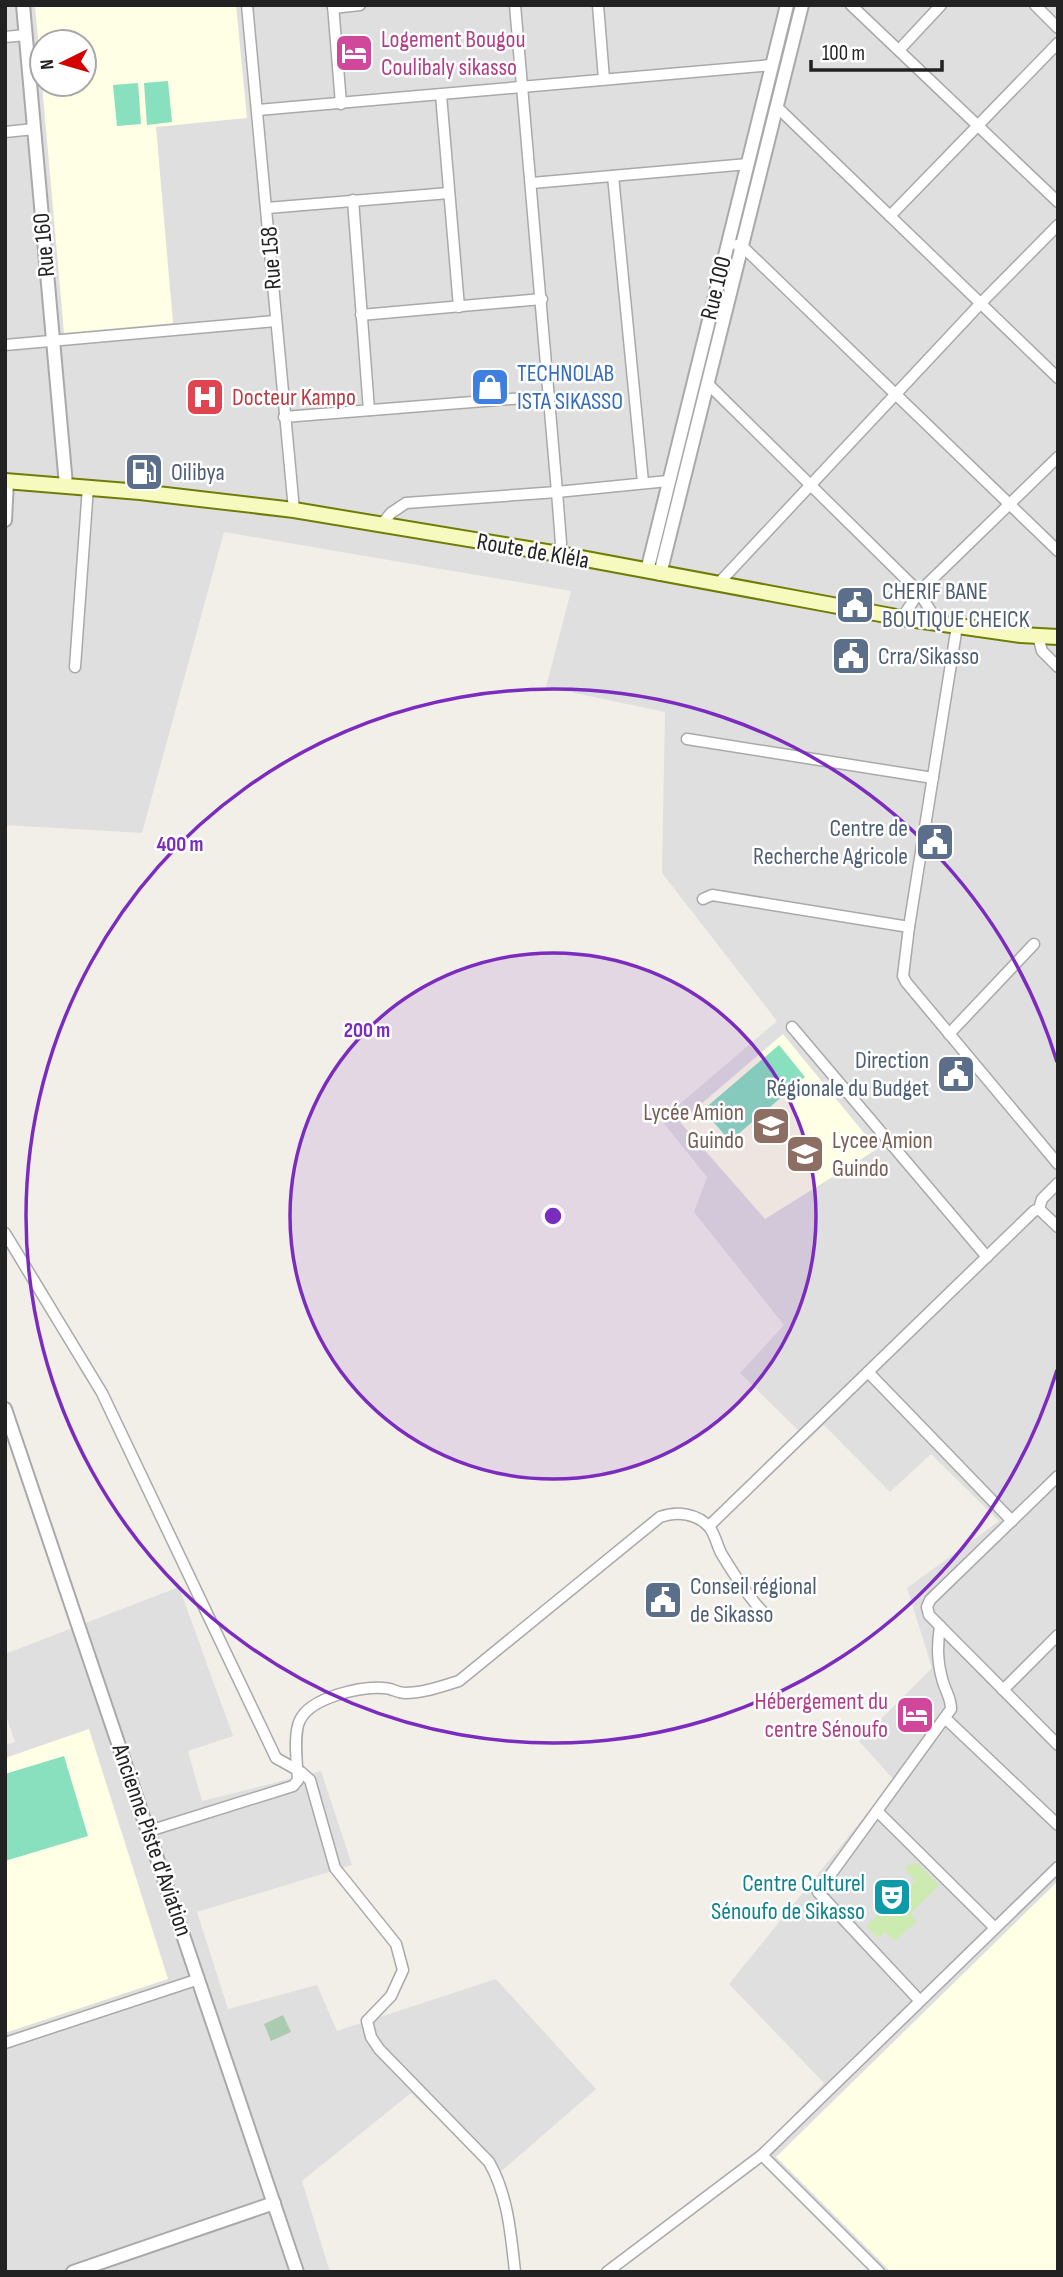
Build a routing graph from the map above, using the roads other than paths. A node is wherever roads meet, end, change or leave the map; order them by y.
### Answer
1 (23, 5) edge
2 (247, 5) edge
3 (360, 5) edge
4 (516, 5) edge
5 (598, 5) edge
6 (786, 5) edge
7 (802, 5) edge
8 (852, 5) edge
9 (941, 5) edge
10 (1035, 5) edge
11 (333, 6) edge
12 (1058, 28) edge
13 (26, 35) junction
14 (5, 37) edge
15 (1058, 43) edge
16 (899, 50) junction
17 (772, 65) junction
18 (604, 79) junction
19 (524, 86) junction
20 (441, 95) junction
21 (341, 104) junction
22 (777, 107) junction
23 (258, 110) junction
24 (978, 125) junction
25 (34, 130) junction
26 (5, 132) edge
27 (748, 164) junction
28 (613, 176) junction
29 (532, 183) junction
30 (449, 192) junction
31 (353, 200) junction
32 (1058, 202) edge
33 (267, 208) junction
34 (890, 216) junction
35 (1058, 225) edge
36 (727, 244) junction
37 (742, 246) junction
38 (542, 299) junction
39 (981, 303) junction
40 (459, 307) junction
41 (361, 315) junction
42 (275, 321) junction
43 (53, 342) junction
44 (5, 345) edge
45 (1058, 378) edge
46 (707, 383) junction
47 (550, 396) junction
48 (894, 396) junction
49 (369, 410) junction
50 (284, 416) junction
51 (1058, 457) edge
52 (6, 481) edge
53 (668, 481) junction
54 (643, 482) junction
55 (811, 484) junction
56 (66, 485) junction
57 (88, 487) junction
58 (557, 492) junction
59 (1010, 506) junction
60 (294, 510) junction
61 (5, 520) edge
62 (382, 525) junction
63 (1058, 551) edge
64 (559, 554) junction
65 (653, 573) junction
66 (717, 585) junction
67 (919, 592) junction
68 (902, 618) junction
69 (938, 624) junction
70 (957, 626) junction
71 (1038, 636) junction
72 (1058, 637) edge
73 (75, 667) dead end
74 (1058, 667) edge
75 (688, 739) dead end
76 (933, 778) junction
77 (703, 899) dead end
78 (909, 927) junction
79 (1034, 944) dead end
80 (792, 1027) dead end
81 (949, 1034) junction
82 (1058, 1164) edge
83 (1058, 1183) edge
84 (1039, 1209) junction
85 (1058, 1227) edge
86 (5, 1233) edge
87 (987, 1257) junction
88 (868, 1372) junction
89 (5, 1409) edge
90 (1055, 1483) edge
91 (1012, 1521) junction
92 (709, 1526) junction
93 (762, 1611) dead end
94 (940, 1626) junction
95 (1058, 1634) edge
96 (1003, 1690) junction
97 (945, 1718) junction
98 (1058, 1745) edge
99 (298, 1770) junction
100 (877, 1811) junction
101 (1058, 1825) edge
102 (149, 1831) junction
103 (1058, 1867) edge
104 (994, 1927) junction
105 (199, 1979) junction
106 (919, 2000) junction
107 (5, 2043) edge
108 (762, 2155) junction
109 (274, 2203) junction
110 (90, 2269) edge
111 (73, 2272) edge
112 (297, 2272) edge
113 (515, 2272) edge
114 (607, 2272) edge
115 (879, 2272) edge

1 - 13 street, Rue 160
2 - 23 street, Rue 158
3 - 11 street
4 - 19 street
5 - 18 street
6 - 17 street, Rue 100
7 - 22 street
8 - 16 street
9 - 16 street
10 - 12 street
11 - 21 street
13 - 14 street
13 - 25 street, Rue 160
15 - 24 street
16 - 24 street
17 - 18 street
17 - 27 street, Rue 100
18 - 19 street
19 - 20 street
19 - 29 street
20 - 21 street
20 - 30 street
21 - 23 street
22 - 34 street
22 - 37 street
23 - 33 street, Rue 158
24 - 32 street
24 - 34 street
25 - 26 street
25 - 43 street, Rue 160
27 - 28 street
27 - 36 street, Rue 100
28 - 29 street
28 - 54 street
29 - 38 street
30 - 31 street
30 - 40 street
31 - 33 street
31 - 41 street
33 - 42 street, Rue 158
34 - 39 street
35 - 39 street
36 - 37 street
36 - 53 street, Rue 100
37 - 46 street
37 - 48 street
38 - 40 street
38 - 47 street
39 - 45 street
39 - 48 street
40 - 41 street
41 - 49 street
42 - 43 street
42 - 50 street, Rue 158
43 - 44 street
43 - 56 street, Rue 160
46 - 55 street
46 - 65 street
47 - 49 street
47 - 58 street
48 - 55 street
48 - 59 street
49 - 50 street
50 - 60 street, Rue 158
51 - 59 street
52 - 56 main road, Route de Kléla
52 - 61 street
53 - 54 street
53 - 65 street, Rue 100
54 - 58 street
55 - 66 street
55 - 67 street
56 - 57 main road, Route de Kléla
57 - 60 main road, Route de Kléla
57 - 73 street
58 - 62 street
58 - 64 street
59 - 63 street
59 - 67 street
60 - 62 main road, Route de Kléla
62 - 64 main road, Route de Kléla
64 - 65 main road, Route de Kléla
65 - 66 main road, Route de Kléla
66 - 68 main road, Route de Kléla
67 - 68 street
67 - 69 street
68 - 69 main road, Route de Kléla
69 - 70 main road, Route de Kléla
70 - 71 main road, Route de Kléla
70 - 76 street
71 - 72 main road, Route de Kléla
71 - 74 street
75 - 76 street
76 - 78 street
77 - 78 street
78 - 81 street
79 - 81 street
80 - 87 street
81 - 82 street
83 - 84 street
84 - 85 street
84 - 87 street
86 - 99 street
87 - 88 street
88 - 91 street
88 - 92 street
89 - 102 street, Ancienne Piste d'Aviation
90 - 91 street
91 - 94 street
92 - 93 street
92 - 99 street
94 - 96 street
94 - 97 street
95 - 96 street
96 - 98 street
97 - 100 street
97 - 101 street
99 - 102 street
99 - 113 street
100 - 104 street
100 - 106 street
102 - 105 street, Ancienne Piste d'Aviation
103 - 104 street
104 - 106 street
105 - 107 street
105 - 109 street, Ancienne Piste d'Aviation
106 - 108 street
108 - 114 street
108 - 115 street
109 - 110 street
109 - 112 street, Ancienne Piste d'Aviation
110 - 111 street

